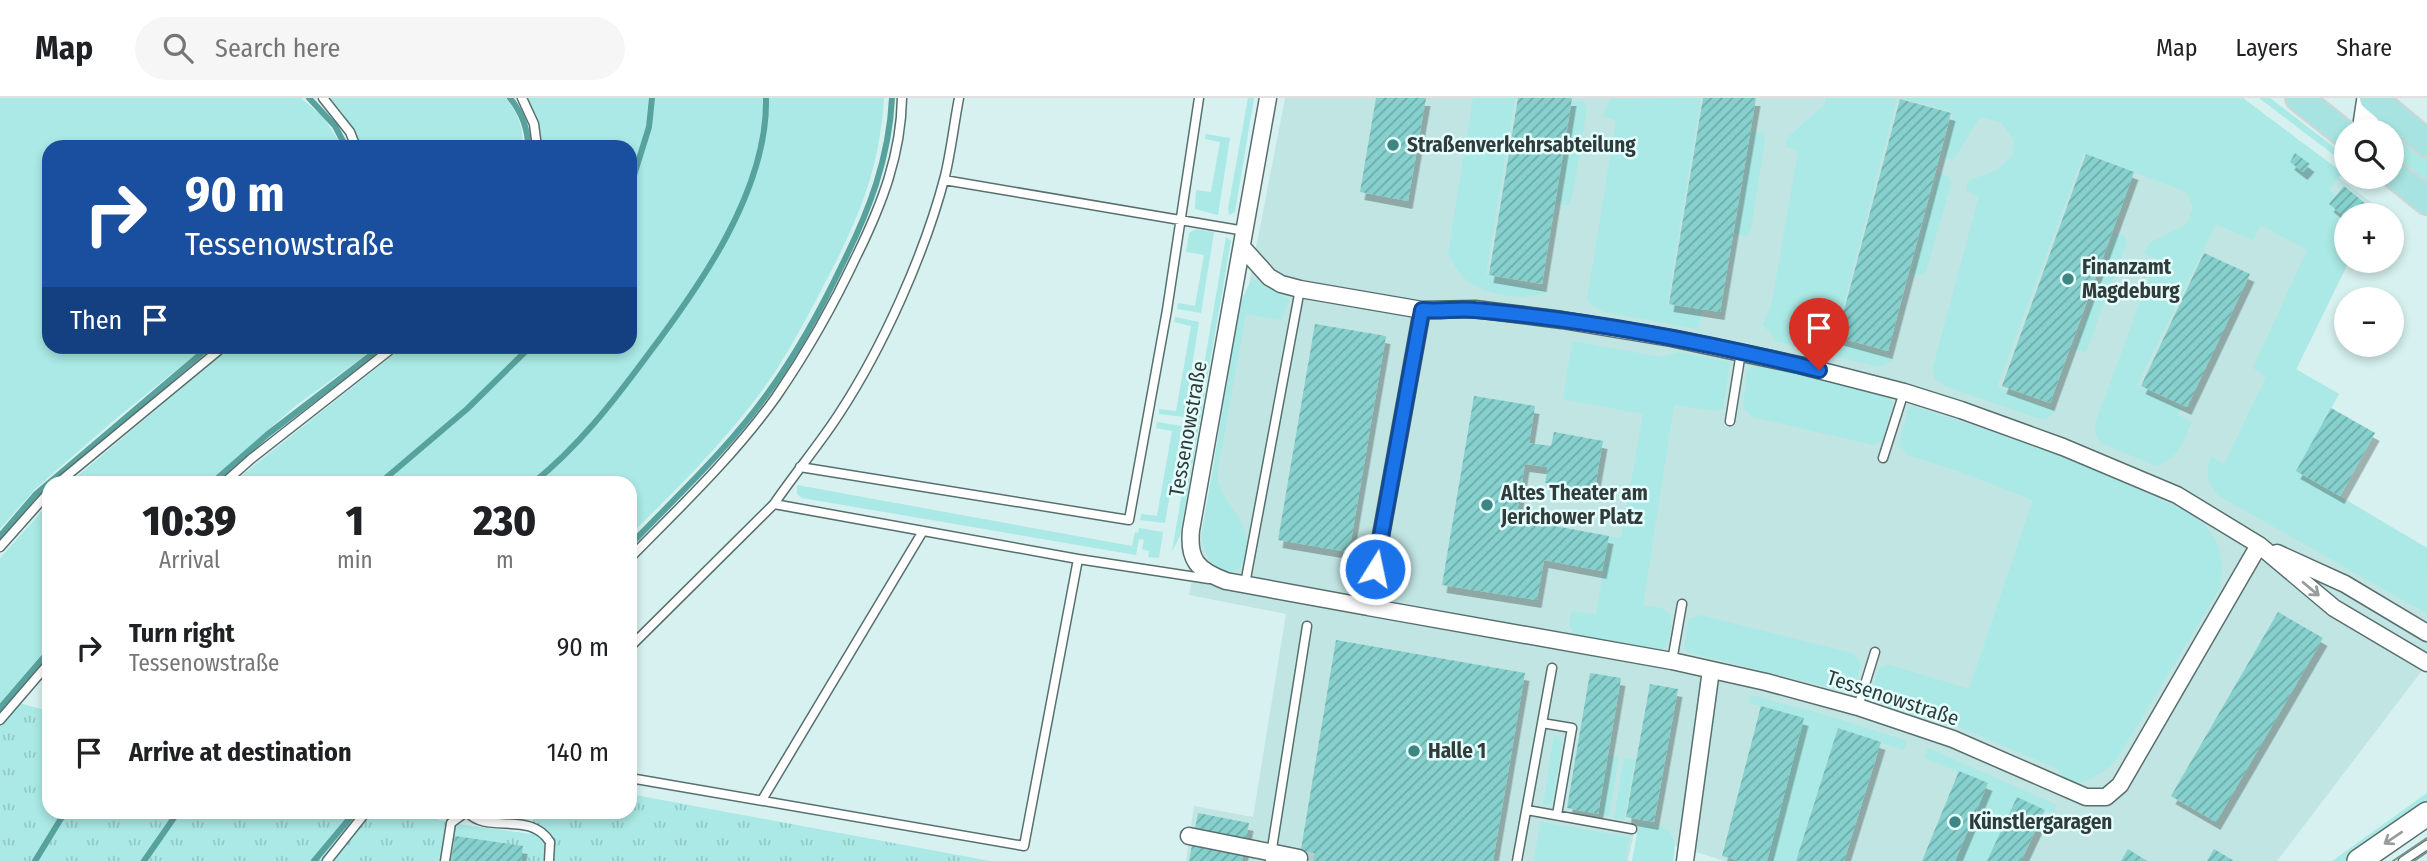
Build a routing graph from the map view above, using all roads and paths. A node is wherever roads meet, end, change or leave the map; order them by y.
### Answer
1 (323, 98) edge
2 (522, 98) edge
3 (902, 98) edge
4 (959, 98) edge
5 (1199, 98) edge
6 (1268, 98) edge
7 (2299, 98) edge
8 (2371, 98) edge
9 (2367, 119) edge
10 (2334, 126) edge
11 (353, 140) edge
12 (536, 140) edge
13 (2427, 143) edge
14 (944, 180) junction
15 (2404, 183) edge
16 (2427, 201) edge
17 (1180, 221) junction
18 (1245, 231) junction
19 (1243, 248) junction
20 (1300, 289) junction
21 (1422, 310) junction
22 (1741, 352) junction
23 (214, 354) edge
24 (385, 354) edge
25 (1904, 392) junction
26 (1730, 421) dead end
27 (1883, 458) dead end
28 (800, 467) junction
29 (66, 476) edge
30 (232, 476) edge
31 (42, 500) edge
32 (774, 504) junction
33 (923, 531) junction
34 (2259, 545) junction
35 (0, 547) edge
36 (637, 551) edge
37 (1078, 559) junction
38 (1226, 581) junction
39 (1245, 584) junction
40 (1682, 604) dead end
41 (1368, 607) junction
42 (1307, 626) dead end
43 (2427, 633) edge
44 (637, 640) edge
45 (1875, 652) dead end
46 (1672, 662) junction
47 (2427, 663) edge
48 (1552, 668) dead end
49 (1711, 670) junction
50 (42, 671) edge
51 (1858, 706) junction
52 (0, 720) edge
53 (1542, 723) junction
54 (637, 779) edge
55 (762, 800) junction
56 (1527, 810) junction
57 (2427, 814) edge
58 (1557, 815) junction
59 (360, 819) edge
60 (456, 819) edge
61 (476, 819) edge
62 (1632, 829) dead end
63 (1189, 836) dead end
64 (2427, 845) edge
65 (1271, 857) edge
66 (1299, 858) dead end
67 (327, 861) edge
68 (445, 861) edge
69 (549, 861) edge
70 (1517, 861) edge
71 (1685, 861) edge
72 (2359, 861) edge
73 (2403, 861) edge

1 - 11 lane
2 - 12 lane
3 - 36 lane
4 - 14 lane
5 - 17 lane
6 - 18 street, Tessenowstraße
7 - 10 main road
8 - 9 street
8 - 13 main road
14 - 17 lane
14 - 28 lane
15 - 16 main road
17 - 18 lane
17 - 28 lane
18 - 19 street, Tessenowstraße
19 - 20 street
19 - 38 street, Tessenowstraße
20 - 21 street
20 - 39 lane
21 - 22 street
21 - 41 street
22 - 25 street
22 - 26 lane
23 - 29 lane
24 - 30 lane
25 - 27 lane
25 - 34 street
28 - 32 lane
31 - 35 lane
32 - 33 lane
32 - 44 lane
33 - 37 lane
33 - 55 lane
34 - 43 street
34 -> 47 street
34 - 51 street, Tessenowstraße
37 - 38 lane
37 - 55 lane
38 - 39 street, Tessenowstraße
39 - 41 street, Tessenowstraße
40 - 46 lane
41 - 46 street, Tessenowstraße
42 - 65 lane
45 - 51 lane
46 - 49 street, Tessenowstraße
48 - 53 lane
49 - 51 street, Tessenowstraße
49 - 71 street
50 - 52 lane
53 - 56 lane
53 - 58 lane
54 - 55 lane
56 - 58 lane
56 - 70 lane
57 -> 72 street
58 - 62 lane
59 - 67 lane
60 - 68 lane
61 - 69 lane
63 - 65 street
64 - 73 lane
65 - 66 street

